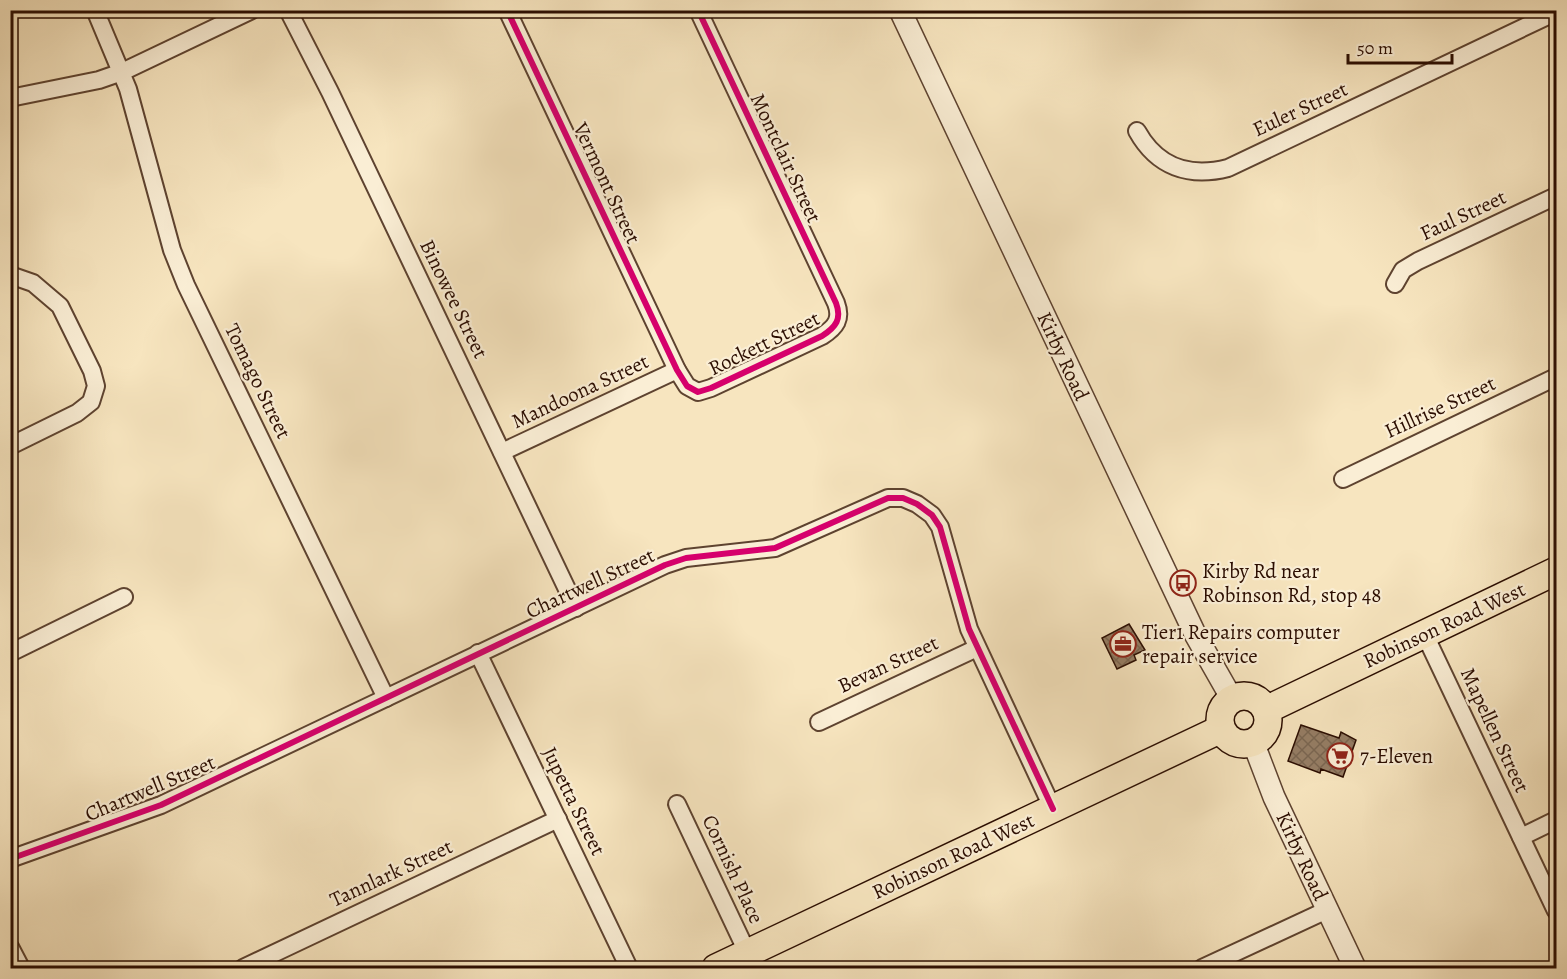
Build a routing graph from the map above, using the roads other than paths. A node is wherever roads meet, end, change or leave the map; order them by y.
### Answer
1 (95, 10) edge
2 (252, 10) edge
3 (288, 10) edge
4 (507, 10) edge
5 (698, 10) edge
6 (900, 10) edge
7 (1554, 14) edge
8 (122, 72) junction
9 (10, 98) edge
10 (1137, 131) dead end
11 (1557, 196) edge
12 (10, 275) edge
13 (1395, 284) dead end
14 (838, 320) joint
15 (677, 370) junction
16 (1557, 377) edge
17 (10, 446) edge
18 (502, 452) junction
19 (1342, 479) dead end
20 (1557, 571) edge
21 (124, 597) dead end
22 (576, 608) junction
23 (1424, 633) junction
24 (977, 648) junction
25 (10, 653) edge
26 (478, 653) junction
27 (386, 698) junction
28 (1232, 699) junction
29 (1266, 710) junction
30 (819, 722) dead end
31 (1221, 729) junction
32 (1253, 742) junction
33 (677, 804) dead end
34 (1053, 809) junction
35 (558, 819) junction
36 (1557, 820) edge
37 (1521, 837) junction
38 (10, 860) edge
39 (1327, 910) junction
40 (1557, 911) edge
41 (10, 947) edge
42 (748, 954) junction
43 (21, 969) edge
44 (243, 969) edge
45 (629, 969) edge
46 (716, 969) edge
47 (1202, 969) edge
48 (1355, 969) edge

1 - 8 street, Tomago Street
2 - 8 street
3 - 18 street, Binowee Street
4 - 15 street, Vermont Street
5 - 14 street, Montclair Street
6 - 28 street, Kirby Road
7 - 10 street, Euler Street
8 - 9 street
8 - 27 street, Tomago Street
11 - 13 street, Faul Street
12 - 17 street
14 - 15 street, Rockett Street
15 - 18 street, Mandoona Street
16 - 19 street, Hillrise Street
18 - 22 street, Binowee Street
20 - 23 main road, Robinson Road West
21 - 25 street
22 - 24 street, Chartwell Street
22 - 26 street, Chartwell Street
23 - 29 main road, Robinson Road West
23 - 37 street, Mapellen Street
24 - 30 street, Bevan Street
24 - 34 street, Chartwell Street
26 - 27 street, Chartwell Street
26 - 35 street, Jupetta Street
27 - 38 street, Chartwell Street
28 - 29 main road
28 - 31 main road
29 - 32 main road
31 - 32 main road
31 - 34 main road, Robinson Road West
32 - 39 street, Kirby Road
33 - 42 street, Cornish Place
34 - 42 main road, Robinson Road West
35 - 44 street, Tannlark Street
35 - 45 street, Jupetta Street
36 - 37 street
37 - 40 street, Mapellen Street
39 - 47 street
39 - 48 street, Kirby Road
41 - 43 street
42 - 46 main road, Robinson Road West

